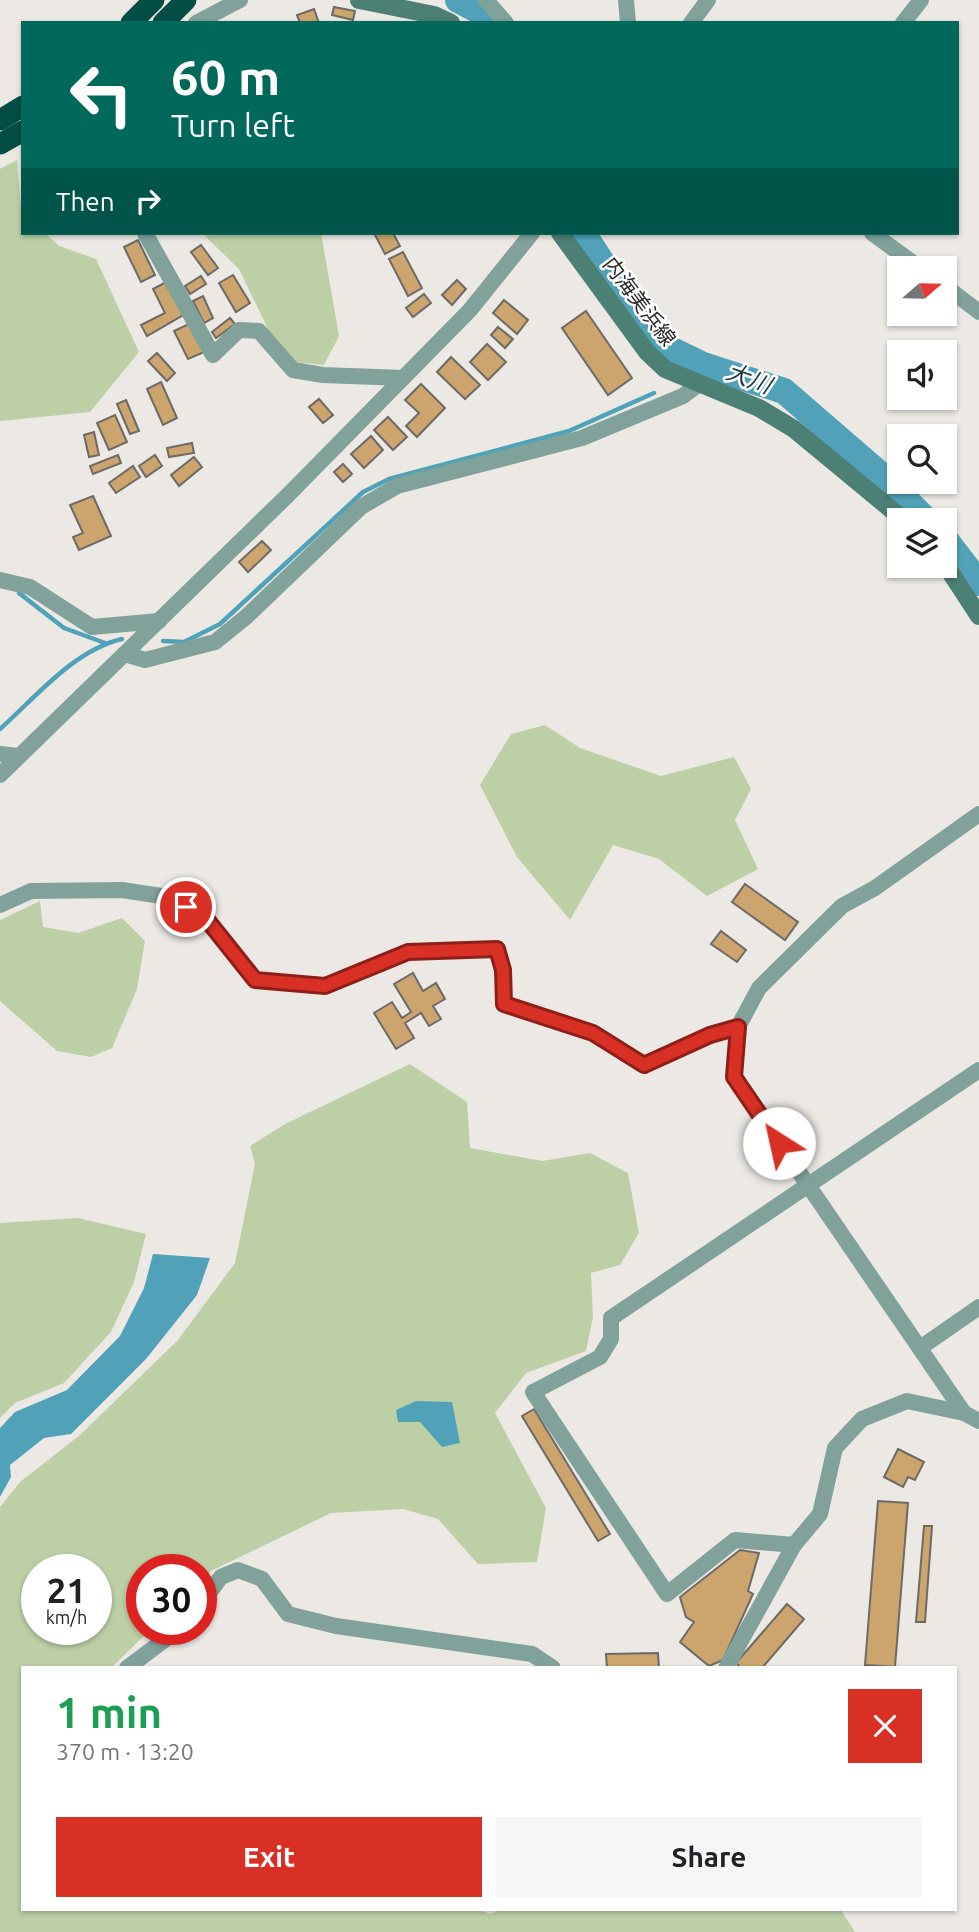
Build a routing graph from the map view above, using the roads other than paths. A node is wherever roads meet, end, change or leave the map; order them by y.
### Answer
1 (154, 0) edge
2 (186, 0) edge
3 (240, 0) edge
4 (359, 0) edge
5 (486, 0) edge
6 (626, 0) edge
7 (708, 0) edge
8 (921, 0) edge
9 (133, 21) edge
10 (165, 21) edge
11 (200, 21) edge
12 (448, 21) edge
13 (504, 21) edge
14 (628, 21) edge
15 (692, 21) edge
16 (905, 21) edge
17 (21, 107) edge
18 (0, 120) edge
19 (21, 132) edge
20 (0, 144) edge
21 (146, 235) edge
22 (530, 235) edge
23 (561, 235) edge
24 (875, 235) edge
25 (904, 256) edge
26 (957, 295) edge
27 (979, 312) edge
28 (403, 378) junction
29 (699, 384) junction
30 (889, 508) edge
31 (954, 578) edge
32 (0, 580) edge
33 (979, 616) edge
34 (159, 621) junction
35 (125, 654) junction
36 (0, 754) edge
37 (18, 756) junction
38 (0, 775) edge
39 (979, 814) edge
40 (0, 905) edge
41 (738, 1027) junction
42 (979, 1070) edge
43 (810, 1186) junction
44 (979, 1307) edge
45 (920, 1348) junction
46 (972, 1417) edge
47 (794, 1545) junction
48 (217, 1582) edge
49 (158, 1645) edge
50 (130, 1666) edge
51 (550, 1666) edge
52 (727, 1666) edge

1 - 9 highway
2 - 10 highway
3 - 11 street
4 - 12 main road
5 - 13 street
6 - 14 street
7 - 15 street
8 - 16 street
17 - 18 highway
19 - 20 highway
21 - 28 street
22 - 28 street
23 - 29 main road, 内海美浜線
24 - 25 street
26 - 27 street
28 - 34 street
29 - 30 main road, 内海美浜線
29 - 35 street
31 - 33 main road
32 - 34 street
34 - 35 street
35 - 37 street
36 - 37 street
37 - 38 street
39 - 41 street
40 - 41 street
41 - 43 street
42 - 43 street
43 - 45 street
43 - 47 street
44 - 45 street
45 - 46 street
46 - 47 street
47 - 52 street
48 - 51 street
49 - 50 street

